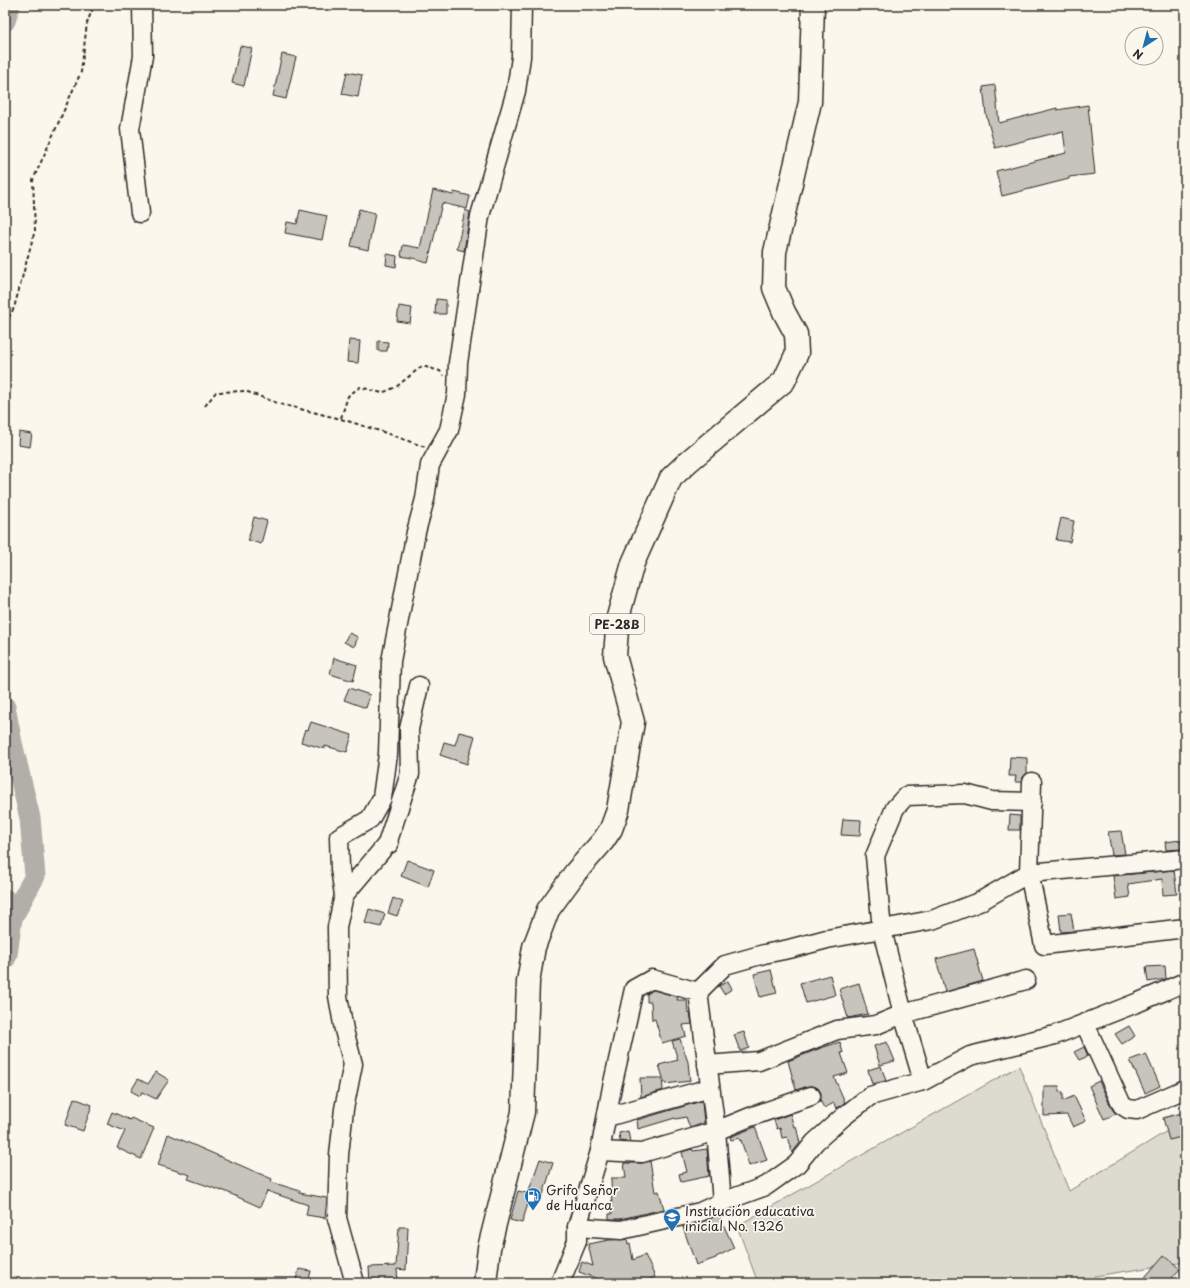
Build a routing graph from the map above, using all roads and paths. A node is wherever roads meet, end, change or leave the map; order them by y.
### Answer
1 (94, 5) edge
2 (142, 5) edge
3 (522, 5) edge
4 (813, 5) edge
5 (140, 213) dead end
6 (5, 324) edge
7 (457, 394) junction
8 (205, 406) dead end
9 (341, 419) junction
10 (437, 452) junction
11 (419, 686) dead end
12 (1032, 782) dead end
13 (1032, 802) junction
14 (1185, 859) edge
15 (1029, 873) junction
16 (344, 894) junction
17 (1185, 928) edge
18 (882, 930) junction
19 (1026, 980) dead end
20 (1185, 982) edge
21 (698, 992) junction
22 (903, 1014) junction
23 (1085, 1024) junction
24 (708, 1065) junction
25 (923, 1081) junction
26 (710, 1088) junction
27 (1185, 1088) edge
28 (811, 1096) dead end
29 (607, 1117) junction
30 (716, 1132) junction
31 (600, 1151) junction
32 (722, 1202) junction
33 (577, 1227) junction
34 (355, 1283) edge
35 (485, 1283) edge
36 (560, 1283) edge

1 - 6 path
2 - 5 street
3 - 7 street
4 - 35 highway, PE-28B
7 - 9 path
7 - 10 street
8 - 9 path
9 - 10 path
10 - 16 street
11 - 16 street
12 - 13 street
13 - 15 street
13 - 18 street
14 - 15 street
15 - 17 street
15 - 18 street
16 - 34 street
18 - 21 street
18 - 22 street
19 - 22 street
20 - 23 street
21 - 24 street
21 - 29 street
22 - 24 street
22 - 25 street
23 - 25 street
23 - 27 street
24 - 26 street
25 - 32 street
26 - 29 street
26 - 30 street
28 - 30 street
29 - 31 street
30 - 31 street
30 - 32 street
31 - 33 street
32 - 33 street
33 - 36 street

